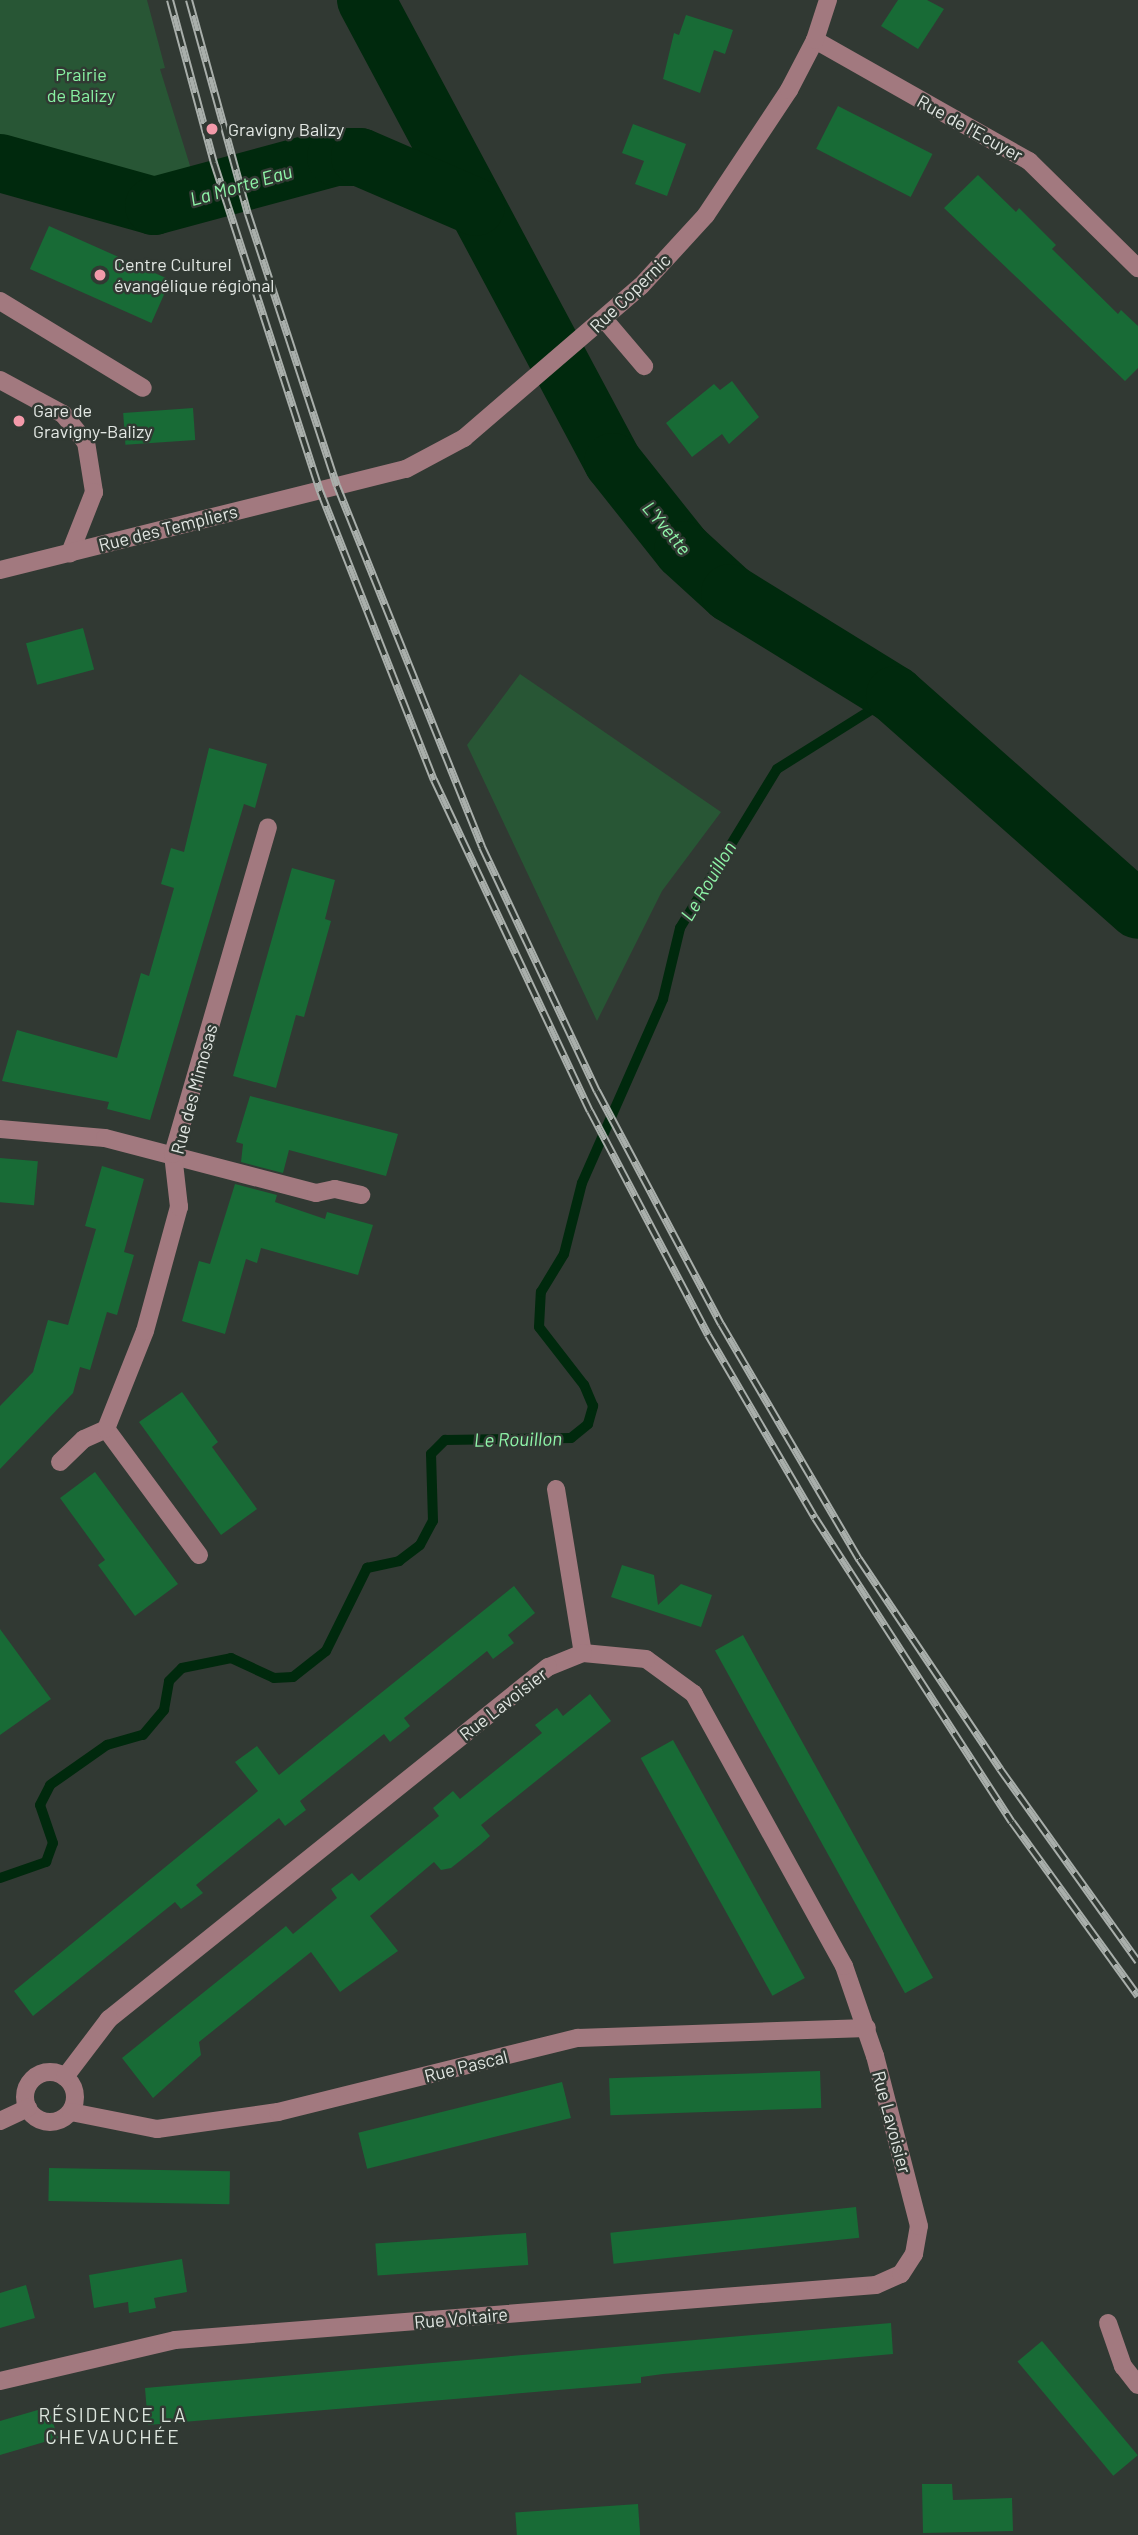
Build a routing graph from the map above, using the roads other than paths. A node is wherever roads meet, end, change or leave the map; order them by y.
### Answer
1 (828, 0) edge
2 (815, 40) junction
3 (1138, 268) edge
4 (0, 301) edge
5 (600, 323) junction
6 (644, 366) dead end
7 (0, 380) edge
8 (143, 388) dead end
9 (337, 486) joint
10 (70, 553) junction
11 (0, 570) edge
12 (268, 828) dead end
13 (0, 1129) edge
14 (173, 1154) junction
15 (361, 1195) dead end
16 (106, 1429) junction
17 (60, 1462) dead end
18 (556, 1489) dead end
19 (199, 1555) dead end
20 (583, 1653) junction
21 (867, 2028) junction
22 (65, 2077) junction
23 (28, 2108) junction
24 (71, 2112) junction
25 (0, 2121) edge
26 (914, 2254) joint
27 (1108, 2323) dead end
28 (0, 2381) edge
29 (1138, 2385) edge

1 - 2 street, Rue Copernic
2 - 3 street, Rue de l'Ecuyer
2 - 5 street, Rue Copernic
4 - 8 street
5 - 6 street
5 - 9 street, Rue Copernic
7 - 10 street
9 - 10 street, Rue des Templiers
10 - 11 street, Rue des Templiers
12 - 14 street, Rue des Mimosas
13 - 14 street
14 - 15 street
14 - 16 street, Rue des Mimosas
16 - 17 street
16 - 19 street
18 - 20 street
20 - 21 street, Rue Lavoisier
20 - 22 street, Rue Lavoisier
21 - 24 street, Rue Pascal
21 - 26 street, Rue Lavoisier
22 - 23 street
22 - 24 street
23 - 24 street
23 - 25 street
26 - 28 street, Rue Voltaire
27 - 29 street

